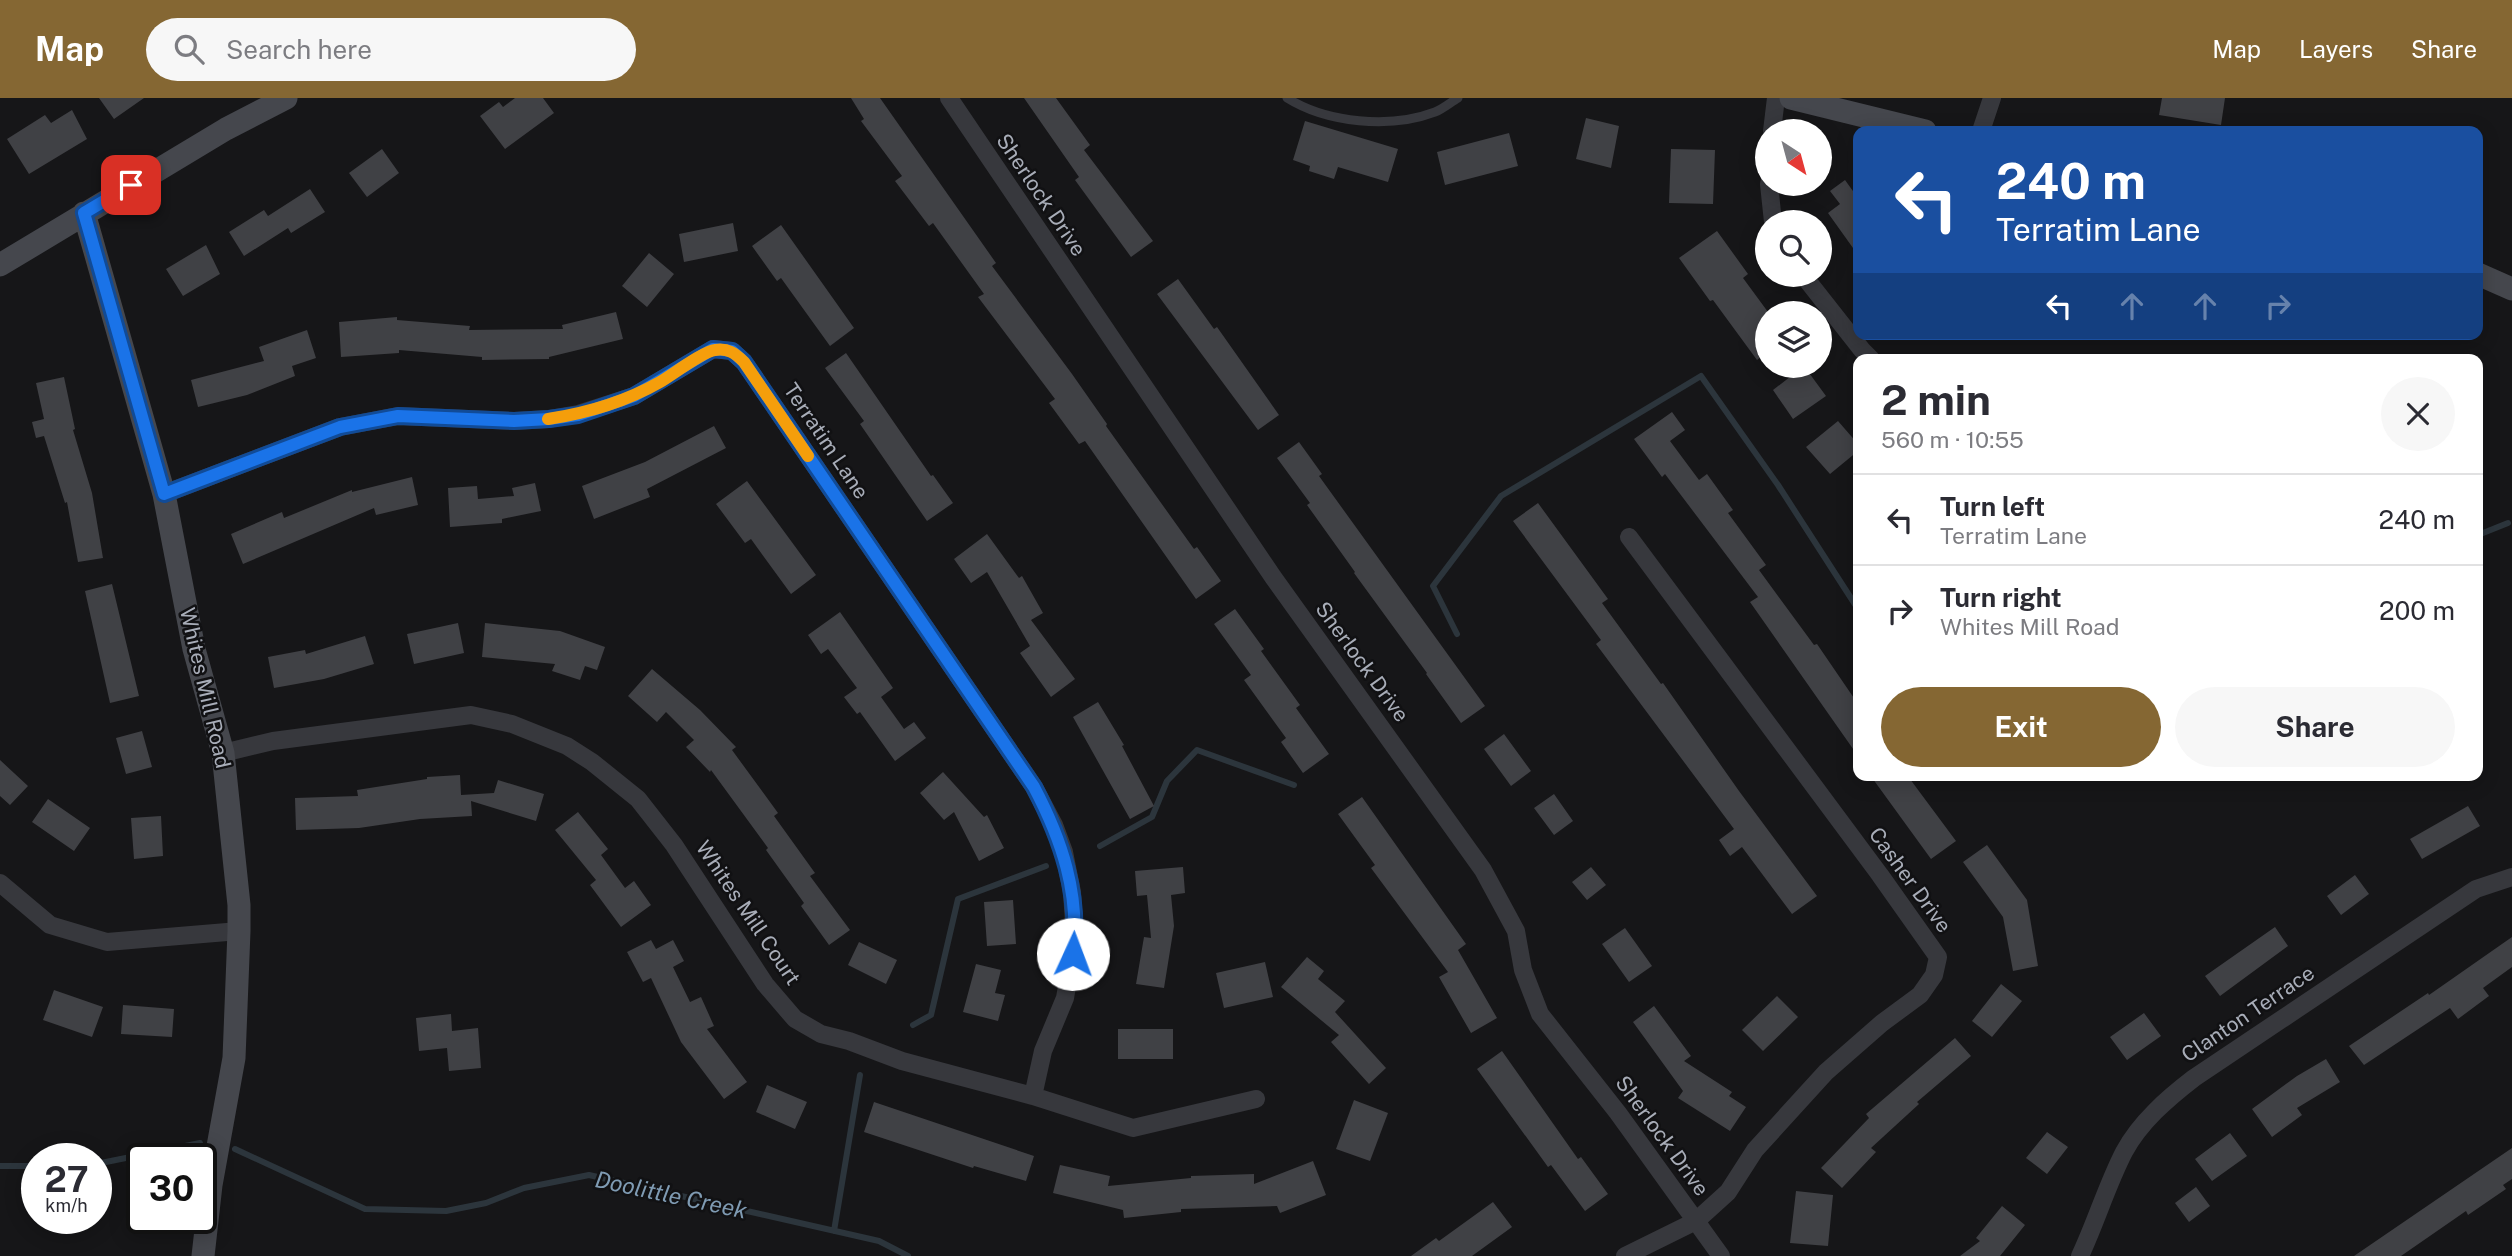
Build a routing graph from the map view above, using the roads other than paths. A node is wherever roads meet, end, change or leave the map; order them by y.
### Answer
1 (286, 98) edge
2 (949, 98) edge
3 (1287, 98) edge
4 (1458, 98) edge
5 (1776, 98) edge
6 (1791, 98) edge
7 (1992, 98) edge
8 (1773, 119) edge
9 (1905, 126) edge
10 (1983, 126) edge
11 (84, 213) junction
12 (0, 265) edge
13 (2483, 276) edge
14 (1812, 287) edge
15 (2512, 289) edge
16 (1853, 339) edge
17 (1854, 340) edge
18 (1866, 354) edge
19 (164, 494) junction
20 (1629, 537) dead end
21 (223, 753) junction
22 (2512, 877) edge
23 (0, 883) edge
24 (239, 931) junction
25 (1033, 1096) junction
26 (1256, 1099) dead end
27 (1696, 1221) junction
28 (203, 1256) edge
29 (1625, 1256) edge
30 (1721, 1256) edge
31 (2080, 1256) edge

1 - 11 street
2 - 27 street, Sherlock Drive
3 - 4 lane
5 - 8 street
6 - 9 street
7 - 10 street
11 - 12 street
11 - 19 street, Whites Mill Road
13 - 15 street
14 - 16 street
17 - 18 street
19 - 21 street, Whites Mill Road
19 - 25 street, Terratim Lane
20 - 27 street, Casher Drive
21 - 24 street, Whites Mill Road
21 - 25 street, Whites Mill Court
22 - 31 street, Clanton Terrace
23 - 24 street
24 - 28 street, Whites Mill Road
25 - 26 street, Whites Mill Court
27 - 29 street
27 - 30 street, Sherlock Drive

